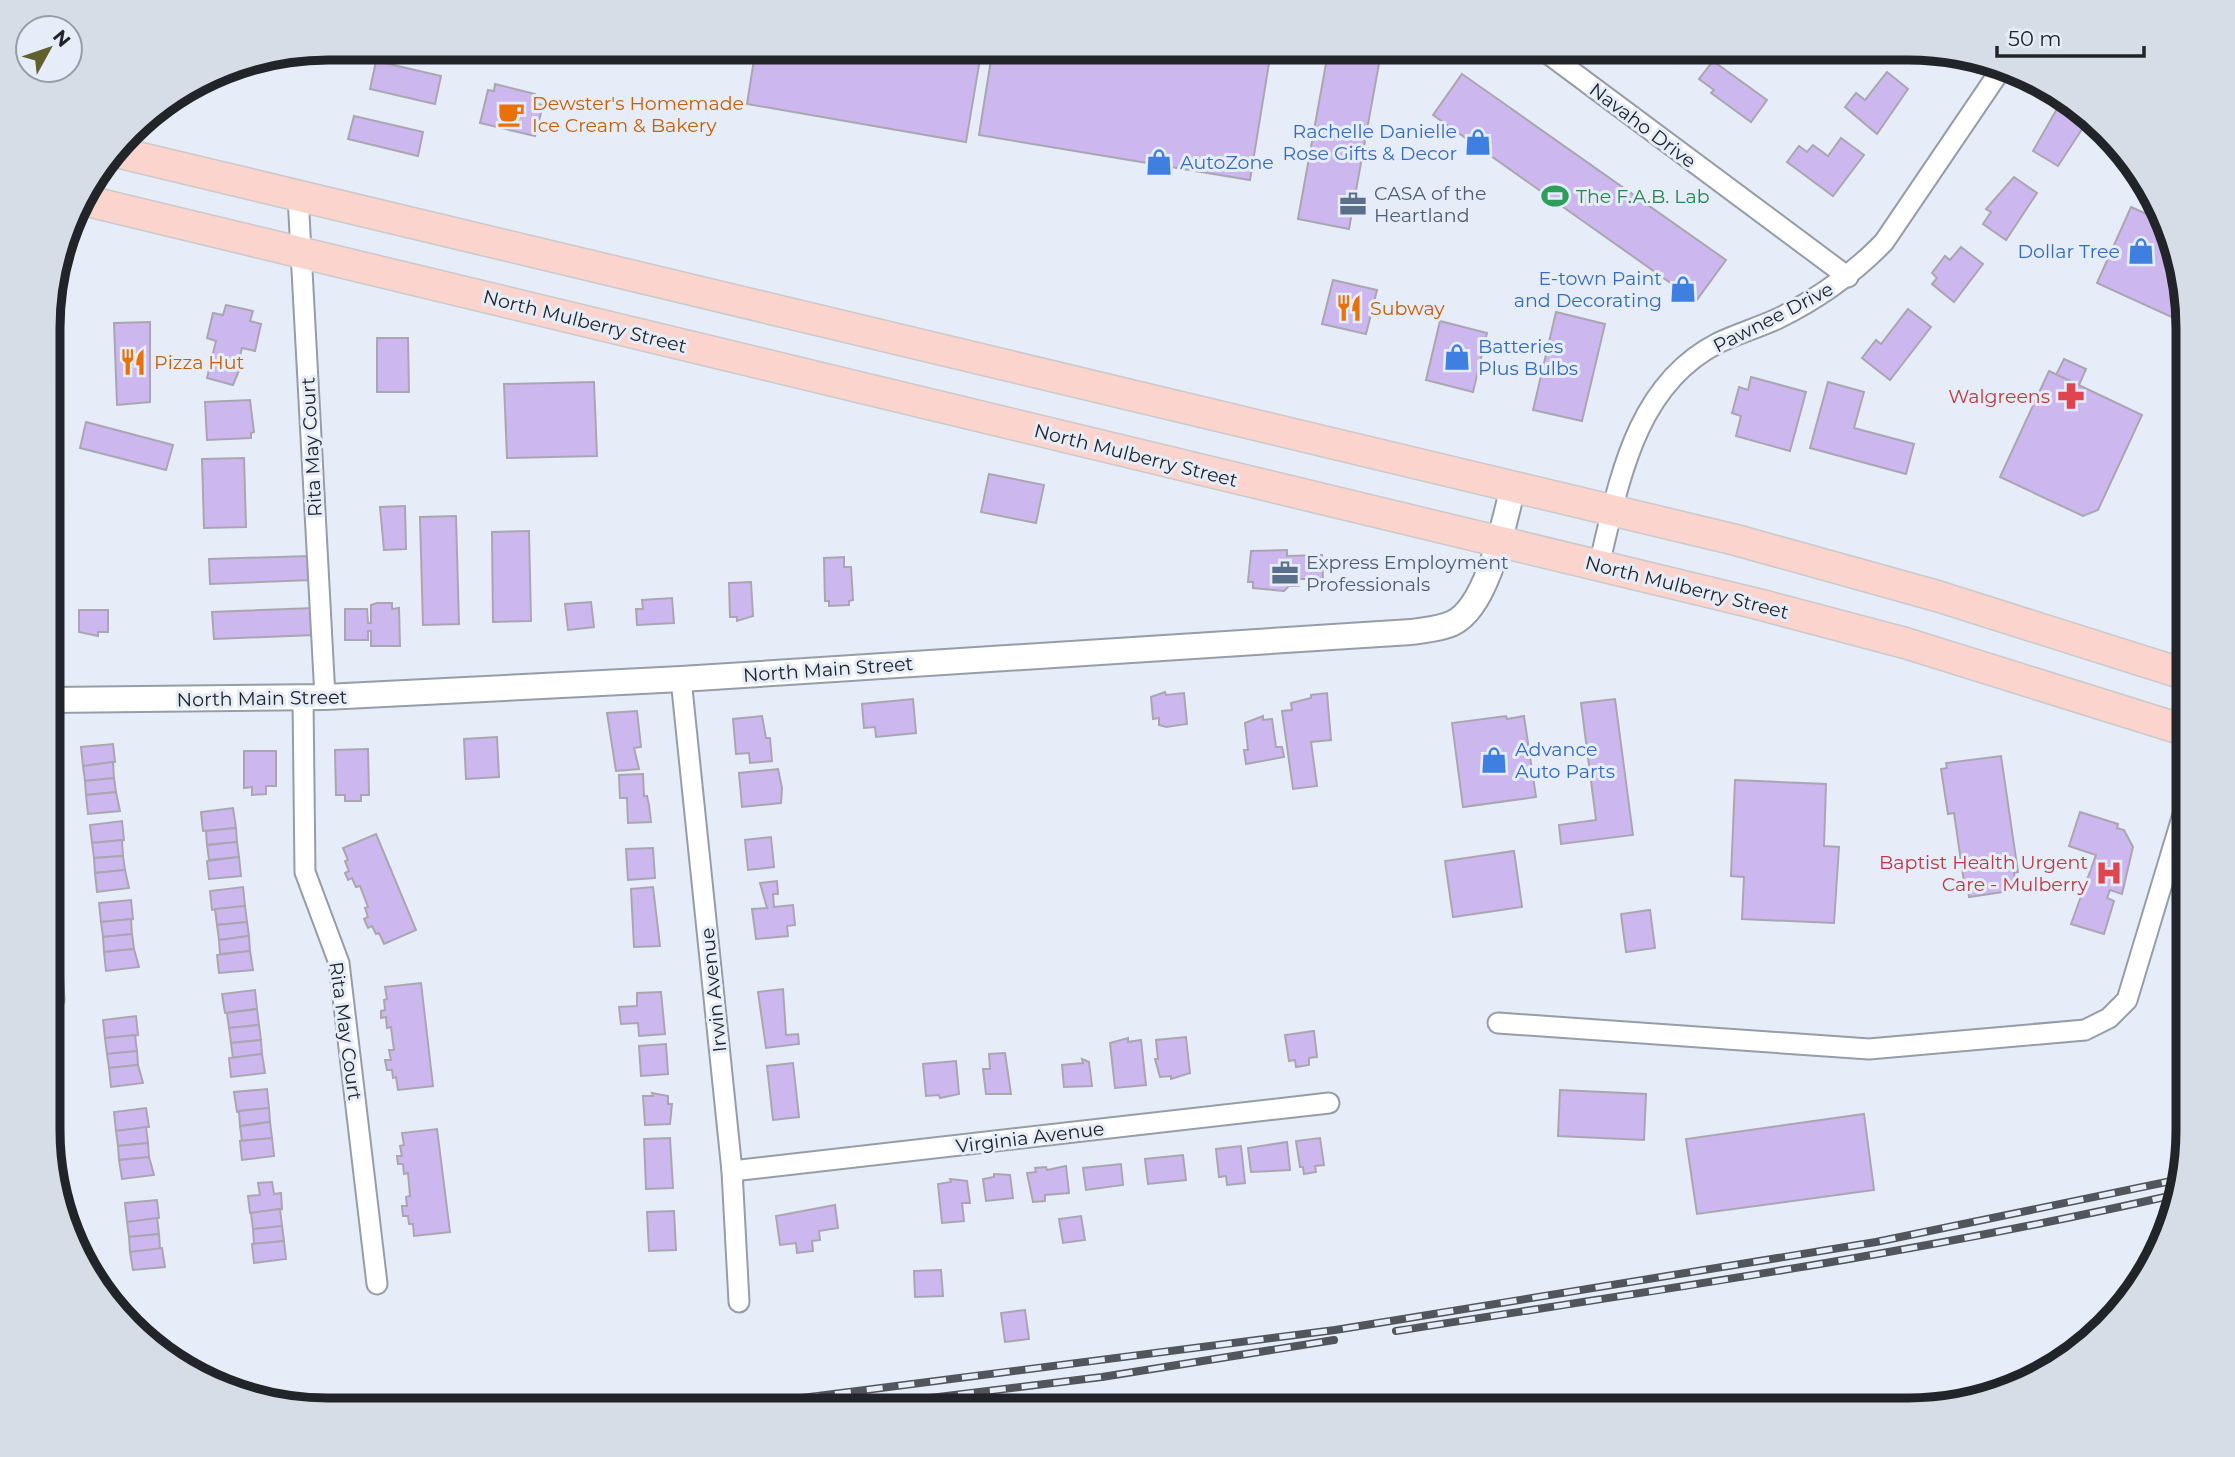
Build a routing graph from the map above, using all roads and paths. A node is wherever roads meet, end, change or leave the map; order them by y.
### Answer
1 (1556, 60) edge
2 (1997, 75) edge
3 (124, 154) edge
4 (298, 196) junction
5 (90, 203) edge
6 (300, 253) junction
7 (1848, 277) junction
8 (1513, 487) junction
9 (1613, 510) junction
10 (1499, 540) junction
11 (1599, 565) junction
12 (2175, 671) edge
13 (681, 678) junction
14 (314, 698) junction
15 (60, 700) edge
16 (2175, 727) edge
17 (2175, 840) edge
18 (1498, 1023) dead end
19 (1329, 1102) dead end
20 (732, 1171) junction
21 (377, 1284) dead end
22 (738, 1302) dead end

1 - 7 street, Navaho Drive
2 - 7 street, Pawnee Drive
3 - 4 main road
4 - 6 street, Rita May Court
4 - 8 main road
5 - 6 main road, North Mulberry Street
6 - 10 main road, North Mulberry Street
6 - 14 street, Rita May Court
7 - 9 street, Pawnee Drive
8 - 9 main road
8 - 10 street, North Main Street
9 - 11 street, Pawnee Drive
9 - 12 main road
10 - 11 main road, North Mulberry Street
10 - 13 street, North Main Street
11 - 16 main road, North Mulberry Street
13 - 14 street, North Main Street
13 - 20 street, Irwin Avenue
14 - 15 street, North Main Street
14 - 21 street, Rita May Court
17 - 18 street
19 - 20 street, Virginia Avenue
20 - 22 street, Irwin Avenue

